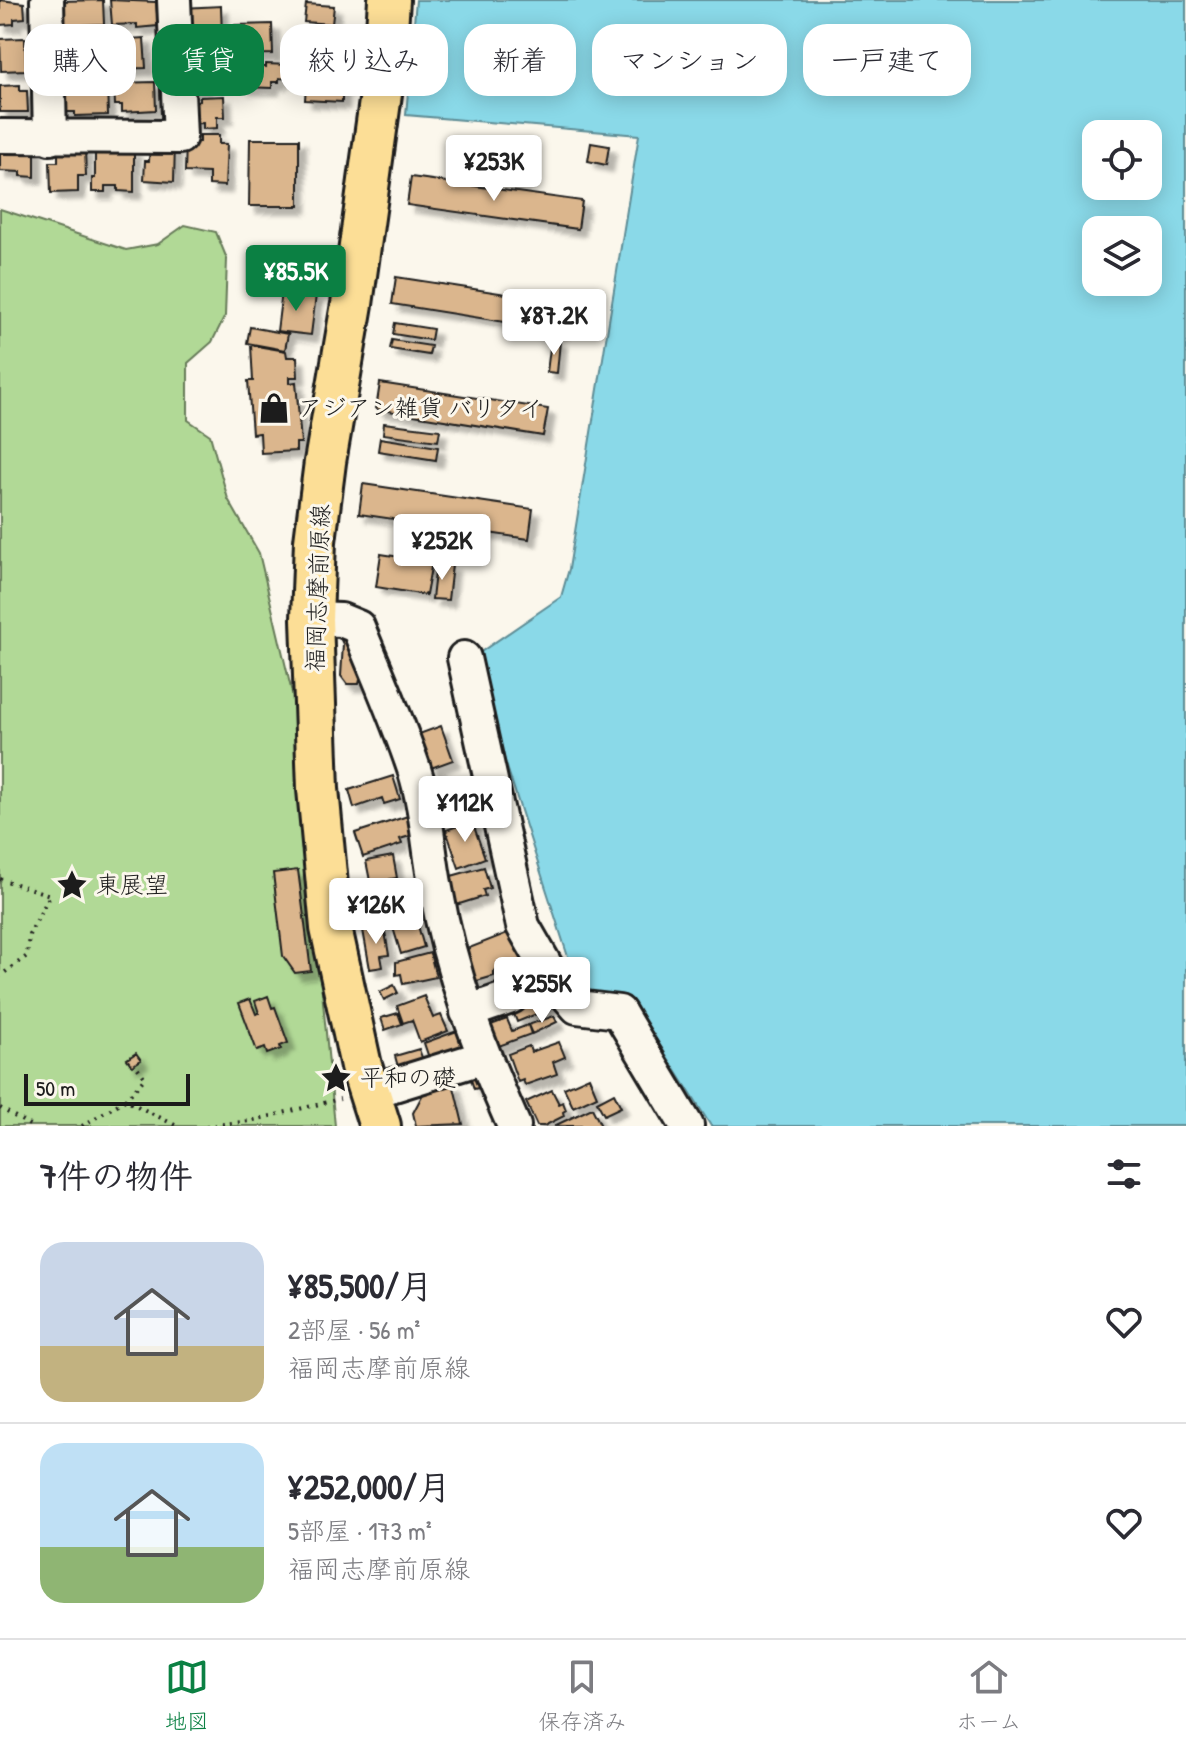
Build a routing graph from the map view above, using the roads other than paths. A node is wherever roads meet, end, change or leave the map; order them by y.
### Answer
1 (47, 0) edge
2 (174, 0) edge
3 (389, 0) edge
4 (0, 136) edge
5 (50, 138) junction
6 (312, 619) junction
7 (464, 658) dead end
8 (511, 997) dead end
9 (467, 1012) junction
10 (484, 1057) junction
11 (374, 1109) edge
12 (514, 1126) edge
13 (687, 1126) edge

1 - 5 street
2 - 5 street
3 - 6 main road, 福岡志摩前原線
4 - 5 street
6 - 9 street
6 - 11 main road, 福岡志摩前原線
7 - 13 street
8 - 9 street
9 - 10 street
10 - 11 street
10 - 12 street

